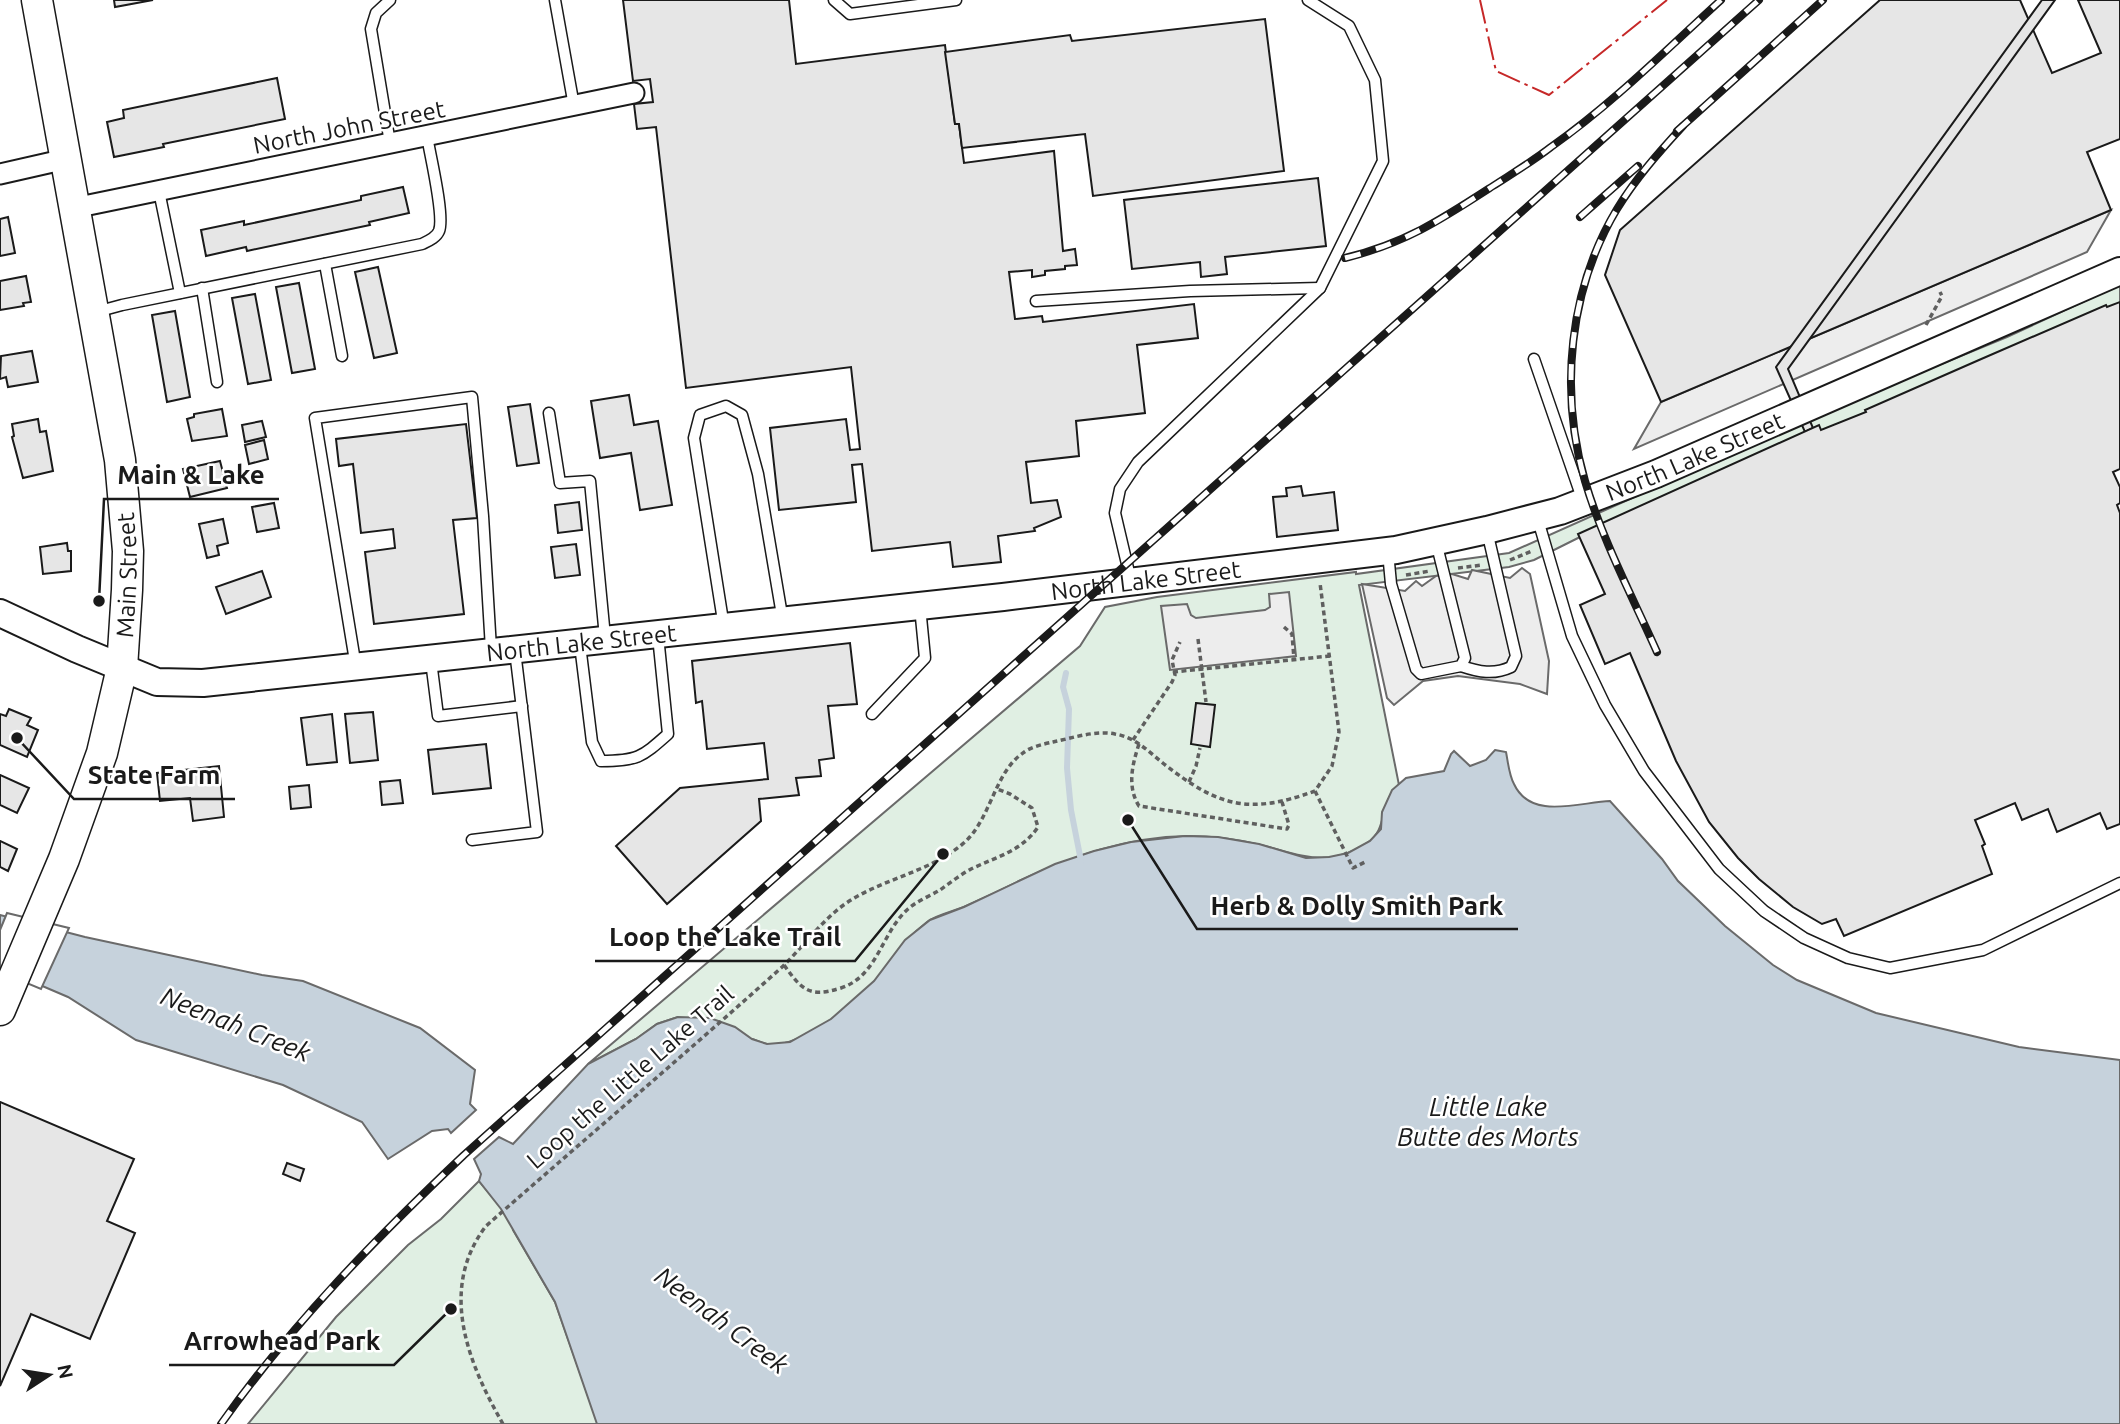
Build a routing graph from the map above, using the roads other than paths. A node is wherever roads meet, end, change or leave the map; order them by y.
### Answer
1 (37, 0) edge
2 (390, 0) edge
3 (555, 0) edge
4 (834, 0) edge
5 (956, 0) edge
6 (1308, 0) edge
7 (634, 93) dead end
8 (574, 106) junction
9 (428, 136) junction
10 (390, 142) junction
11 (66, 159) junction
12 (0, 174) edge
13 (159, 191) junction
14 (74, 208) junction
15 (325, 264) junction
16 (2120, 271) edge
17 (202, 288) junction
18 (1320, 288) junction
19 (180, 293) junction
20 (1036, 301) dead end
21 (93, 313) junction
22 (342, 356) dead end
23 (1534, 359) dead end
24 (217, 382) dead end
25 (549, 413) dead end
26 (1584, 502) junction
27 (1537, 517) junction
28 (1487, 530) junction
29 (1436, 542) junction
30 (1387, 551) junction
31 (1131, 582) junction
32 (920, 606) junction
33 (0, 613) edge
34 (783, 621) junction
35 (724, 628) junction
36 (657, 635) junction
37 (593, 642) junction
38 (503, 652) junction
39 (431, 659) junction
40 (1461, 666) junction
41 (356, 667) junction
42 (122, 668) junction
43 (522, 706) junction
44 (872, 714) dead end
45 (472, 840) dead end
46 (2120, 883) edge
47 (0, 1010) edge

1 - 11 main road, Main Street
2 - 10 lane
3 - 8 lane
4 - 5 lane
6 - 18 lane
7 - 8 street, North John Street
8 - 9 street, North John Street
9 - 10 street, North John Street
9 - 15 lane
10 - 13 street, North John Street
11 - 12 street
11 - 14 main road, Main Street
13 - 14 street, North John Street
13 - 19 lane
14 - 21 main road, Main Street
15 - 17 lane
15 - 22 lane
16 - 26 main road, North Lake Street
17 - 19 lane
17 - 24 lane
18 - 20 lane
18 - 31 lane
19 - 21 lane
21 - 42 main road, Main Street
23 - 26 lane
25 - 37 lane
26 - 27 main road, North Lake Street
27 - 28 main road, North Lake Street
27 - 46 lane
28 - 29 main road, North Lake Street
28 - 40 lane
29 - 30 main road, North Lake Street
29 - 40 lane
30 - 31 main road, North Lake Street
30 - 40 lane
31 - 32 main road, North Lake Street
32 - 34 main road, North Lake Street
32 - 44 lane
33 - 42 main road, North Lake Street
34 - 35 main road, North Lake Street
34 - 35 lane
35 - 36 main road, North Lake Street
36 - 37 main road, North Lake Street
36 - 37 lane
37 - 38 main road, North Lake Street
38 - 39 main road, North Lake Street
38 - 41 lane
38 - 43 lane
39 - 41 main road, North Lake Street
39 - 43 lane
41 - 42 main road, North Lake Street
42 - 47 main road, Main Street
43 - 45 lane

